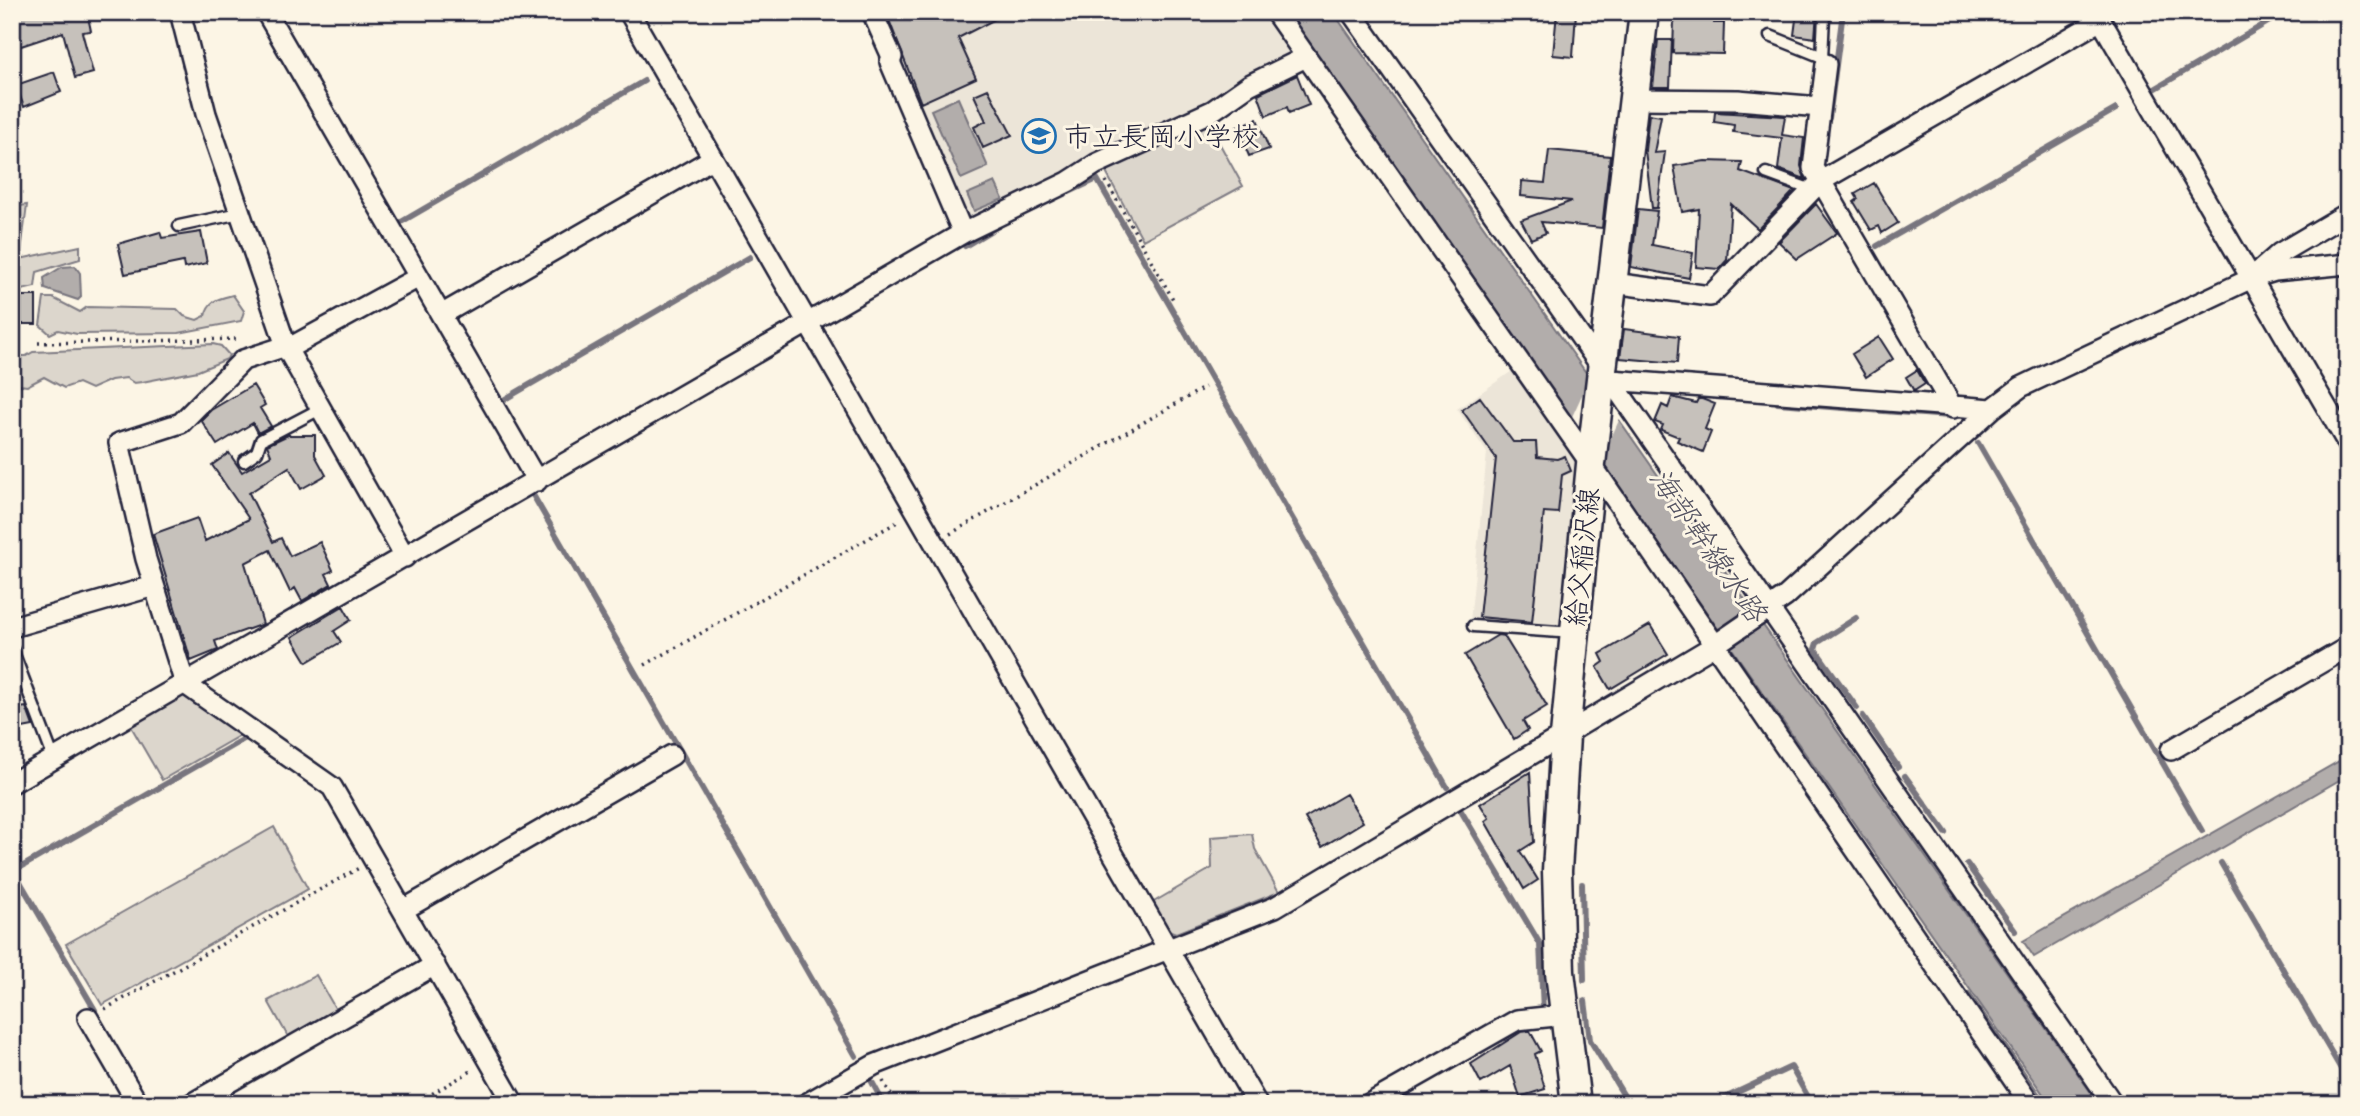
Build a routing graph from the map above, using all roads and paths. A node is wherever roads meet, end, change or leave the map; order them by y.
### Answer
1 (180, 12) edge
2 (266, 12) edge
3 (629, 12) edge
4 (872, 12) edge
5 (1275, 12) edge
6 (1351, 12) edge
7 (1644, 12) edge
8 (1824, 15) dead end
9 (2102, 16) edge
10 (1770, 36) dead end
11 (1306, 57) junction
12 (1823, 60) junction
13 (1633, 99) junction
14 (1820, 107) junction
15 (712, 159) junction
16 (1096, 164) junction
17 (1766, 173) dead end
18 (1817, 185) junction
19 (240, 213) junction
20 (2348, 213) edge
21 (179, 226) dead end
22 (963, 233) junction
23 (2348, 264) edge
24 (419, 277) junction
25 (2252, 278) junction
26 (1613, 283) junction
27 (1174, 301) dead end
28 (441, 315) junction
29 (806, 325) junction
30 (38, 343) dead end
31 (285, 345) junction
32 (1605, 379) junction
33 (1206, 387) dead end
34 (1953, 408) junction
35 (320, 409) junction
36 (1992, 409) junction
37 (2348, 444) edge
38 (1592, 459) junction
39 (244, 461) dead end
40 (537, 481) junction
41 (916, 511) junction
42 (934, 543) junction
43 (405, 557) junction
44 (154, 586) junction
45 (1765, 611) junction
46 (12, 626) edge
47 (1473, 626) dead end
48 (1574, 633) junction
49 (1718, 642) junction
50 (2348, 647) edge
51 (12, 649) edge
52 (645, 665) dead end
53 (185, 684) junction
54 (1564, 736) junction
55 (2171, 750) dead end
56 (672, 755) dead end
57 (54, 759) junction
58 (12, 783) edge
59 (374, 860) junction
60 (403, 910) junction
61 (1168, 949) junction
62 (435, 965) junction
63 (1565, 1016) junction
64 (88, 1018) joint
65 (489, 1060) junction
66 (874, 1065) junction
67 (138, 1104) edge
68 (191, 1104) edge
69 (414, 1104) edge
70 (514, 1104) edge
71 (806, 1104) edge
72 (896, 1104) edge
73 (1257, 1104) edge
74 (1369, 1104) edge
75 (1576, 1104) edge
76 (2030, 1104) edge
77 (2113, 1104) edge

1 - 19 street
2 - 24 street
3 - 15 street
4 - 22 street
5 - 11 street
6 - 32 street
7 - 13 main road, 給父稲沢線
8 - 12 lane
9 - 18 street
9 - 25 street
10 - 12 lane
11 - 16 street
11 - 38 street
12 - 14 street
13 - 14 street
13 - 26 main road, 給父稲沢線
14 - 18 street
15 - 28 street
15 - 29 street
16 - 22 street
16 - 27 path
17 - 18 lane
18 - 26 street
18 - 34 street
19 - 21 lane
19 - 31 street
20 - 25 street
22 - 29 street
23 - 25 street
24 - 28 street
24 - 31 street
25 - 36 street
25 - 37 street
26 - 32 main road, 給父稲沢線
28 - 40 street
29 - 40 street
29 - 41 street
30 - 31 path
31 - 35 street
31 - 44 street
32 - 34 street
32 - 38 main road, 給父稲沢線
32 - 45 street
33 - 42 path
34 - 36 street
35 - 39 lane
35 - 43 street
36 - 45 street
38 - 48 main road, 給父稲沢線
38 - 49 street
40 - 43 street
41 - 42 street
41 - 52 path
42 - 61 street
43 - 53 street
44 - 46 street
44 - 53 street
45 - 49 street
45 - 77 street
47 - 48 lane
48 - 54 main road, 給父稲沢線
49 - 54 street
49 - 76 street
50 - 55 street
51 - 57 lane
53 - 57 street
53 - 59 street
54 - 61 street
54 - 63 main road, 給父稲沢線
56 - 60 street
57 - 58 street
59 - 60 street
59 - 64 path
60 - 62 street
61 - 66 street
61 - 73 street
62 - 65 street
62 - 68 street
63 - 74 street
63 - 75 main road, 給父稲沢線
64 - 67 street
65 - 69 path
65 - 70 street
66 - 71 street
66 - 72 path

